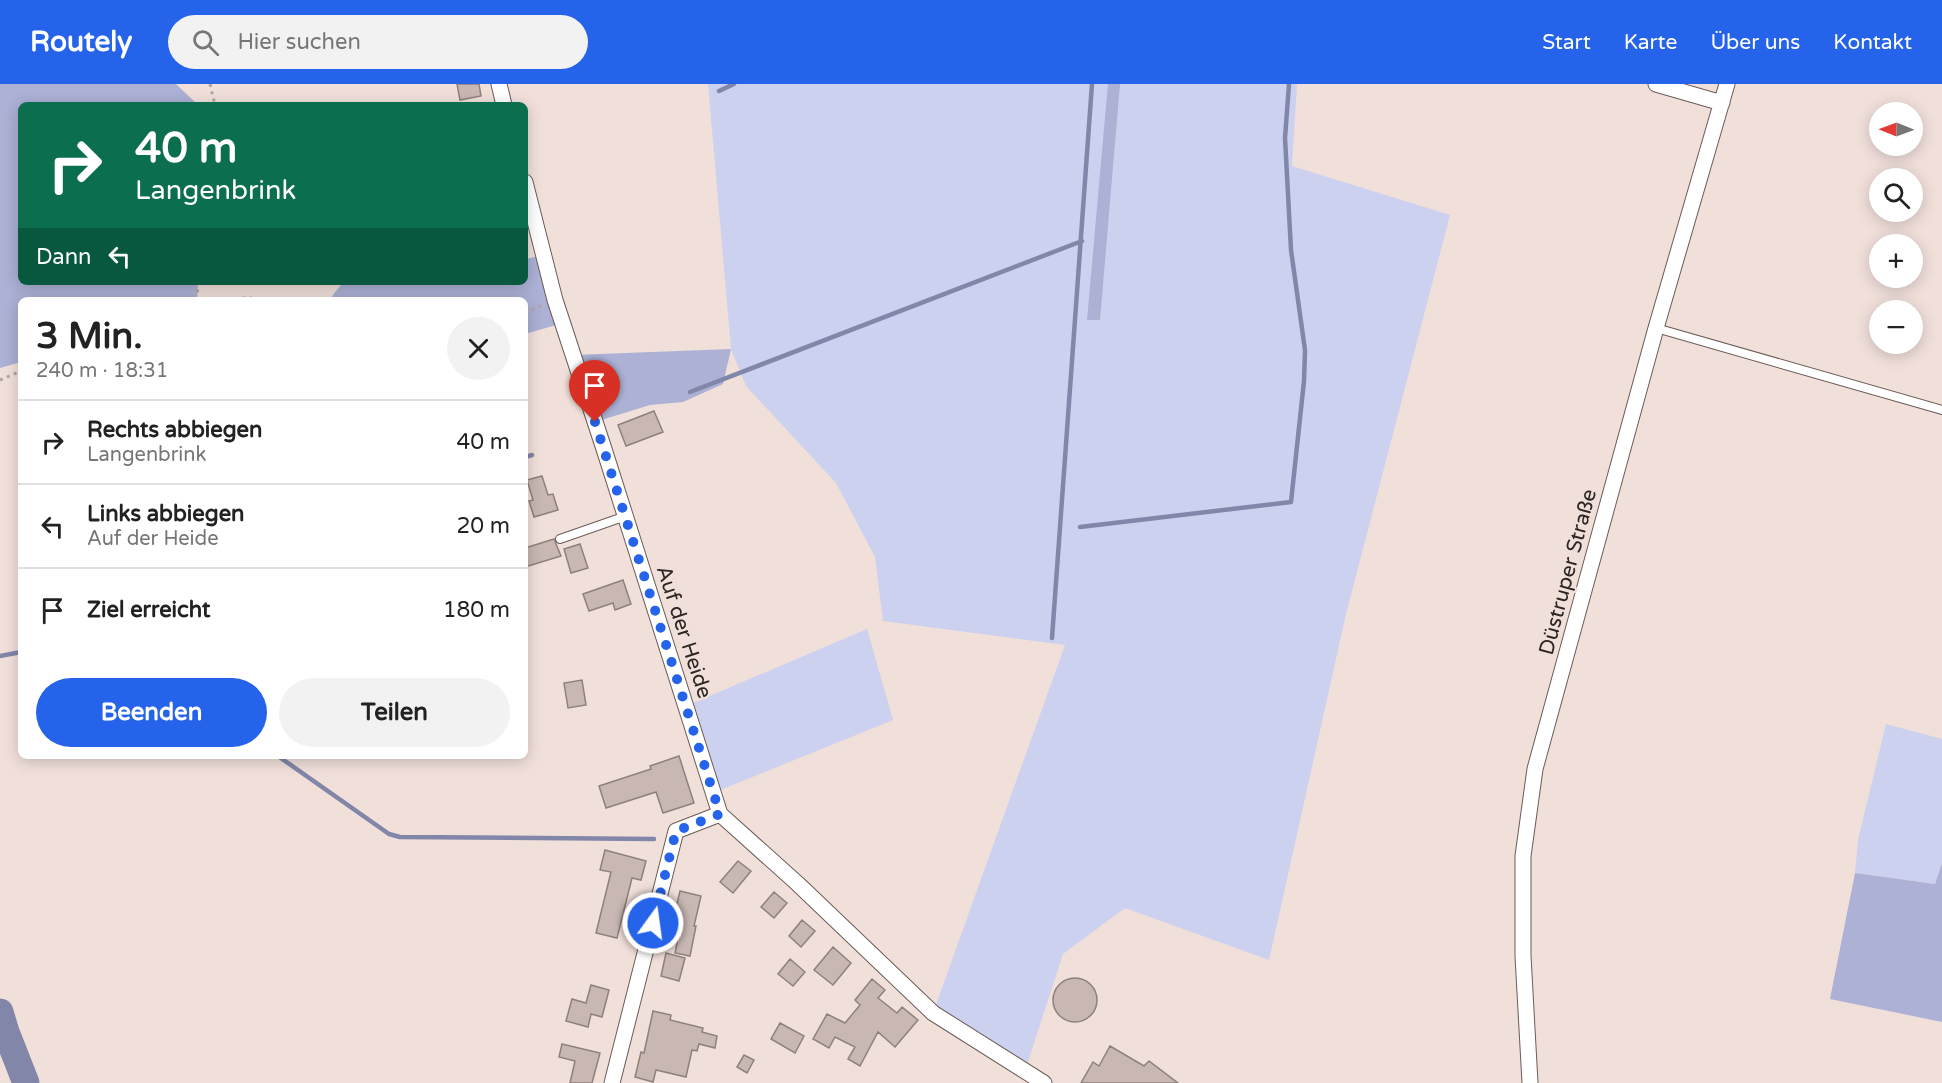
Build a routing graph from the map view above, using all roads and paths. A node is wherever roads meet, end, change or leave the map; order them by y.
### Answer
1 (210, 84) edge
2 (499, 84) edge
3 (1656, 84) edge
4 (1727, 84) edge
5 (214, 102) edge
6 (503, 102) edge
7 (1722, 103) junction
8 (528, 195) edge
9 (1656, 328) junction
10 (18, 372) edge
11 (0, 380) edge
12 (1942, 410) edge
13 (626, 516) junction
14 (560, 539) dead end
15 (720, 814) junction
16 (612, 1083) edge
17 (1044, 1083) edge
18 (1530, 1083) edge

1 - 5 path
2 - 6 street
3 - 7 street
4 - 7 street, Düstruper Straße
7 - 9 street, Düstruper Straße
8 - 13 street, Auf der Heide
9 - 12 lane
9 - 18 street, Düstruper Straße
10 - 11 path
13 - 14 lane
13 - 15 street, Auf der Heide
15 - 16 street
15 - 17 street

